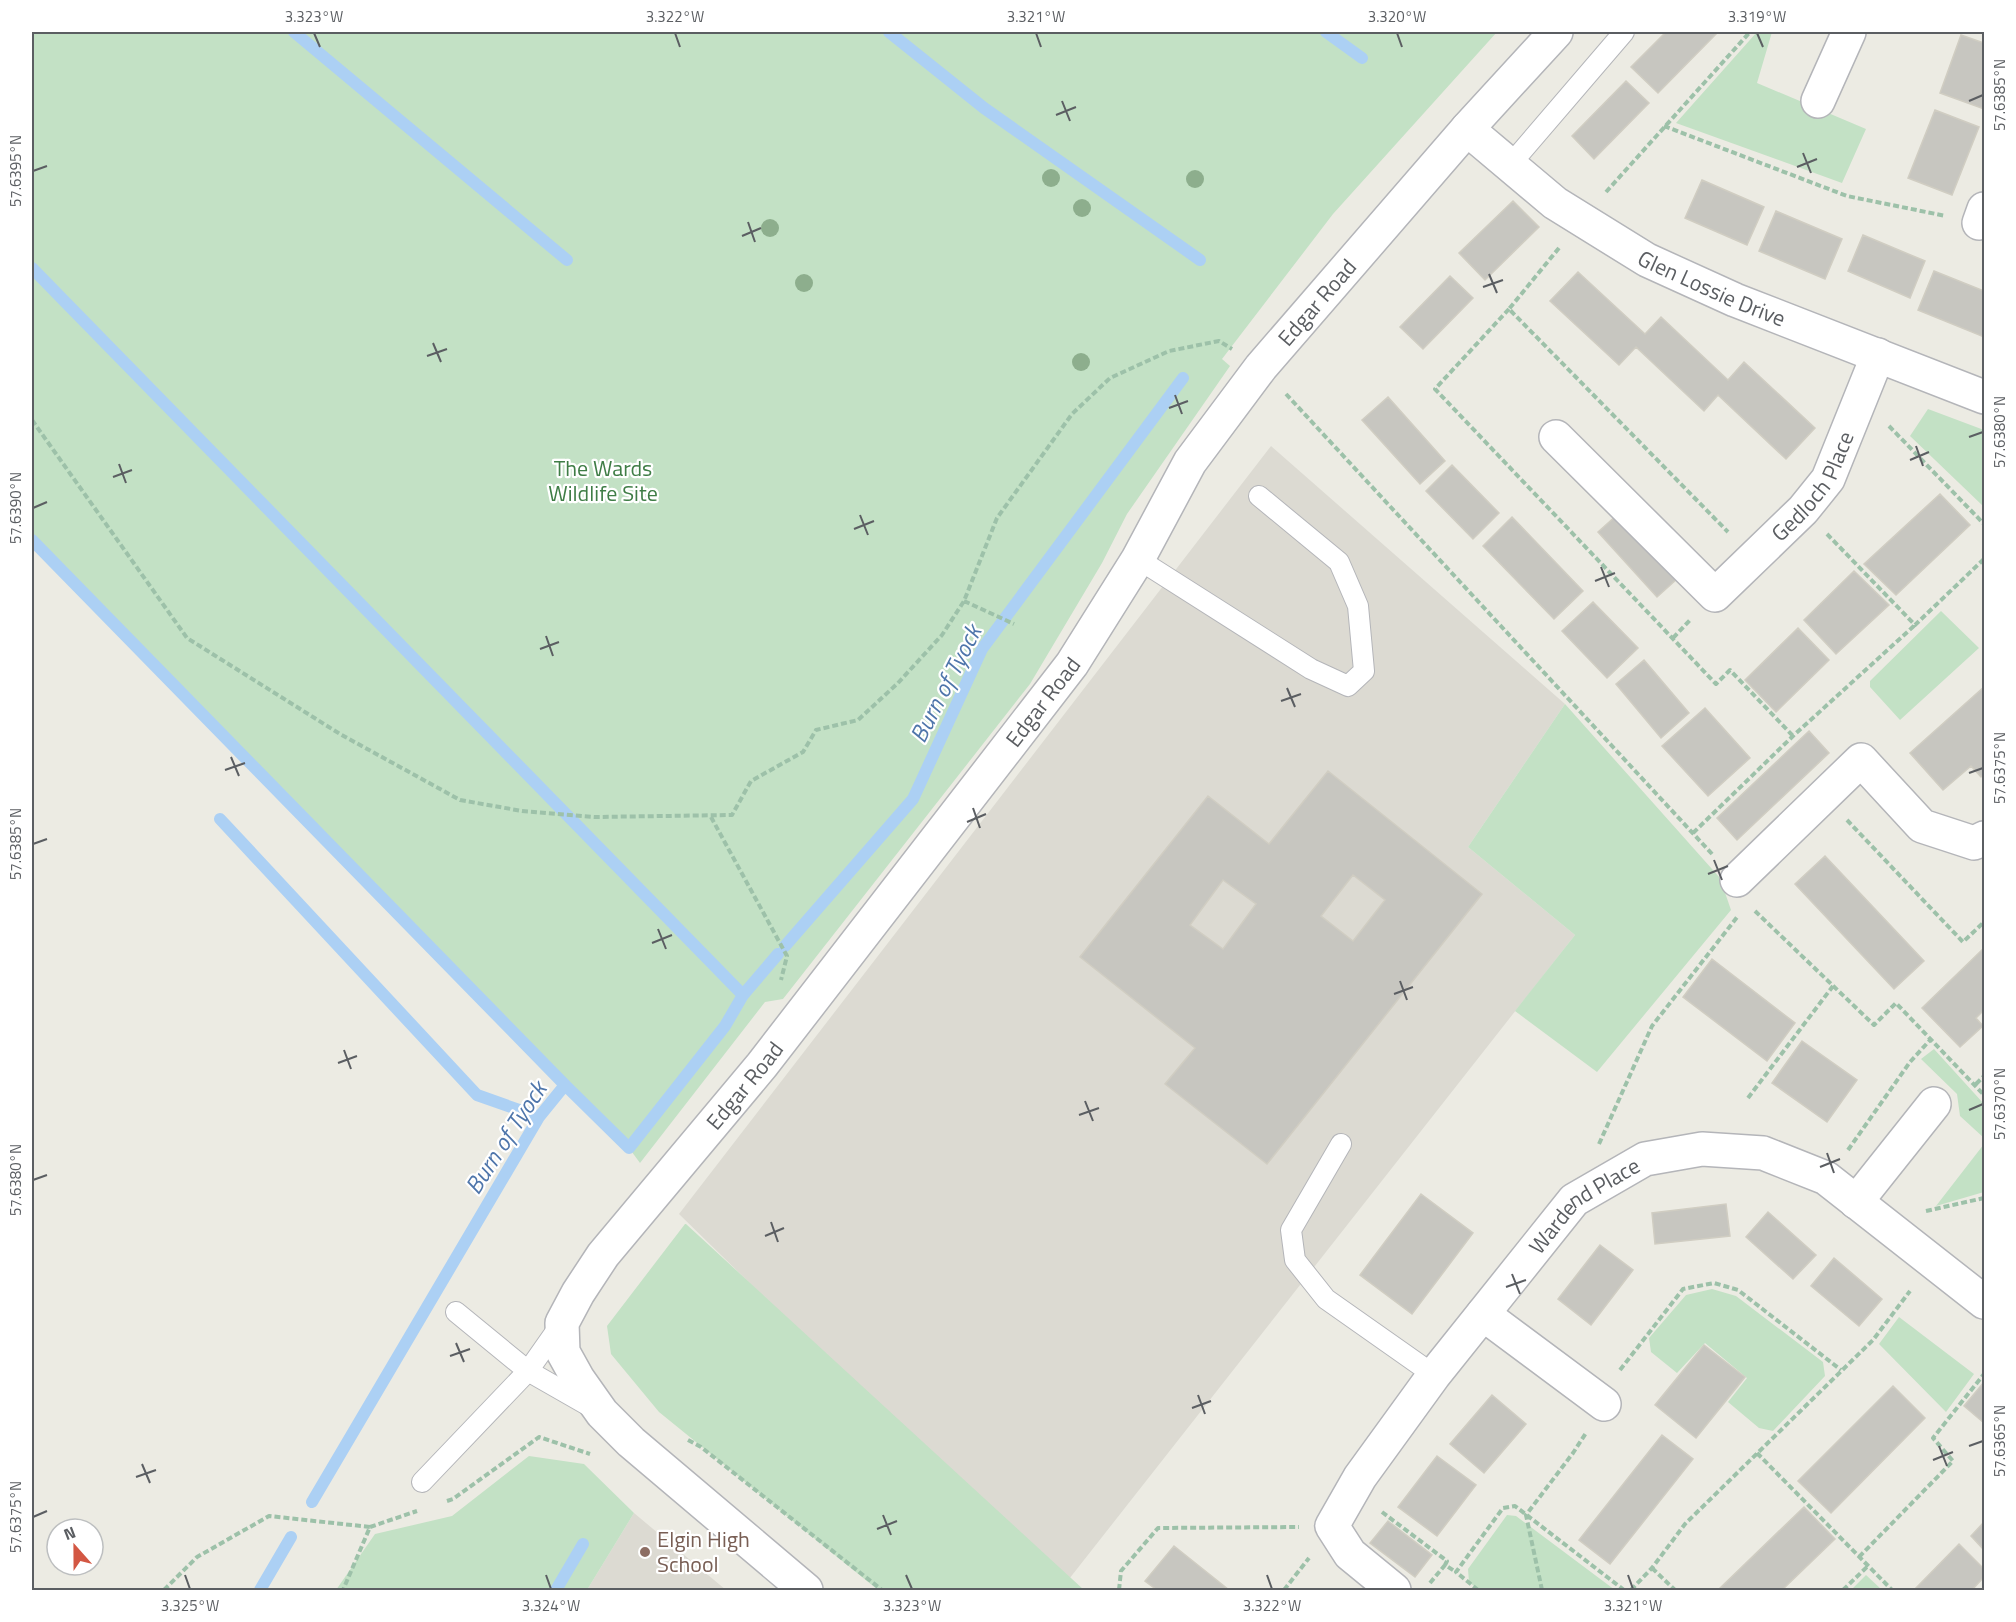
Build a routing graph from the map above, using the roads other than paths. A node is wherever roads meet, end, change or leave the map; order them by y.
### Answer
1 (1556, 32) edge
2 (1624, 32) edge
3 (1849, 32) edge
4 (1818, 101) dead end
5 (1467, 129) junction
6 (1510, 165) junction
7 (1878, 355) junction
8 (1984, 397) edge
9 (1556, 437) dead end
10 (1259, 496) dead end
11 (1138, 559) junction
12 (1979, 840) edge
13 (1742, 892) road end
14 (1934, 1104) dead end
15 (1341, 1144) dead end
16 (1856, 1202) junction
17 (1984, 1302) edge
18 (456, 1312) dead end
19 (1483, 1314) junction
20 (562, 1323) junction
21 (528, 1371) junction
22 (1434, 1375) junction
23 (1604, 1404) road end
24 (602, 1413) junction
25 (422, 1482) dead end
26 (806, 1590) edge
27 (1394, 1590) edge

1 - 5 street, Edgar Road
2 - 6 lane
3 - 4 street
5 - 6 street, Glen Lossie Drive
5 - 11 street, Edgar Road
6 - 7 street, Glen Lossie Drive
7 - 8 street, Glen Lossie Drive
7 - 9 street, Gedloch Place
10 - 11 lane
11 - 20 street, Edgar Road
12 - 13 street
14 - 16 street
15 - 22 lane
16 - 17 street, Wardend Place
16 - 19 street, Wardend Place
18 - 21 lane
19 - 22 street, Wardend Place
19 - 23 street
20 - 21 lane
20 - 24 street
21 - 24 lane
21 - 25 lane
22 - 27 street, Wardend Place
24 - 26 street

